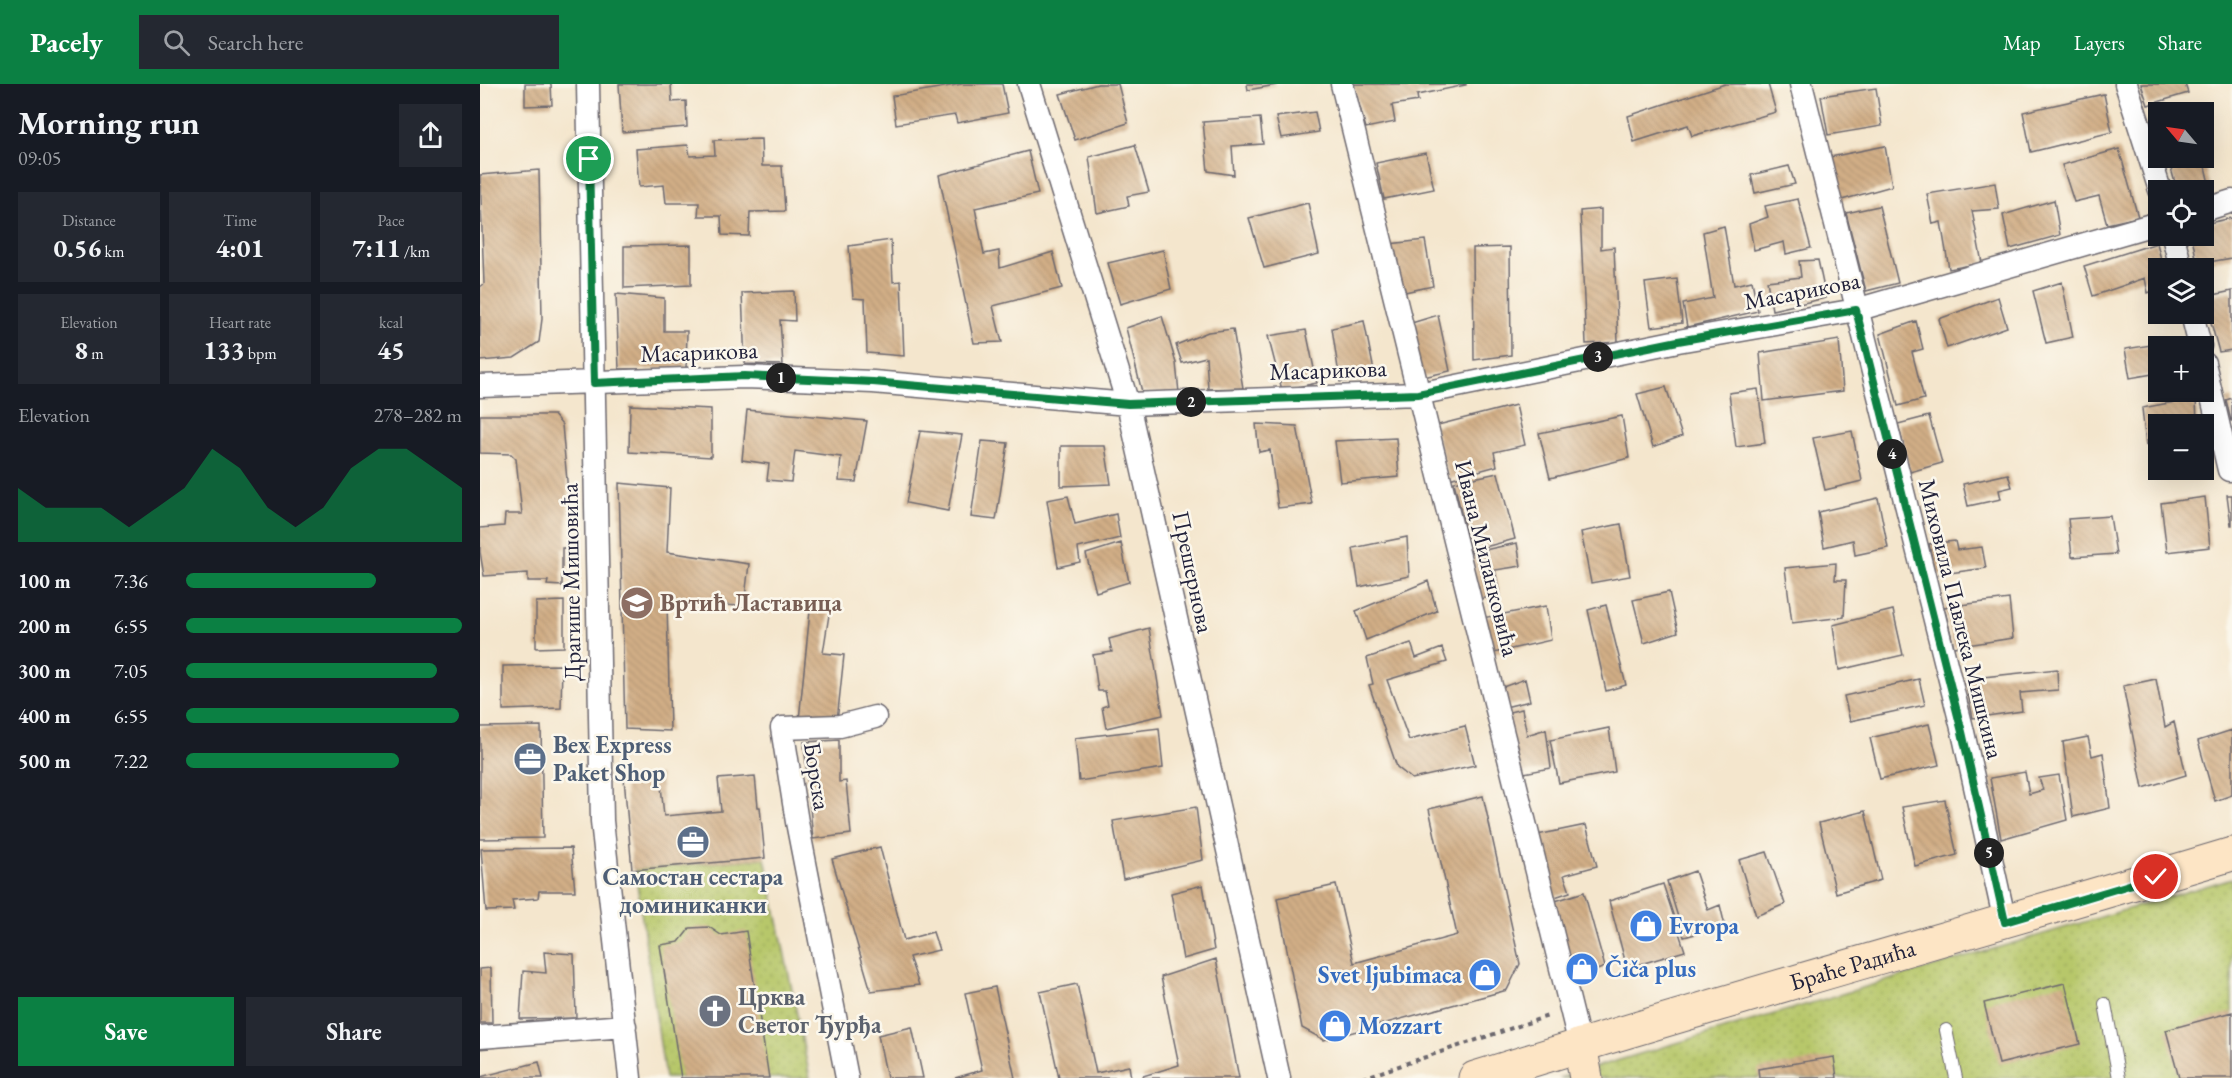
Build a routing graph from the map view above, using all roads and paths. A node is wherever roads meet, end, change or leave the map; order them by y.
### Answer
1 (588, 84) edge
2 (1029, 84) edge
3 (1342, 84) edge
4 (1801, 84) edge
5 (2126, 84) edge
6 (2157, 180) edge
7 (2232, 201) edge
8 (2214, 207) edge
9 (2148, 227) edge
10 (1856, 310) junction
11 (594, 383) junction
12 (480, 386) edge
13 (1418, 394) junction
14 (2214, 402) edge
15 (1128, 404) junction
16 (2230, 469) edge
17 (874, 717) dead end
18 (2232, 854) edge
19 (2005, 922) junction
20 (2105, 1004) dead end
21 (1571, 1009) junction
22 (625, 1026) junction
23 (1946, 1030) dead end
24 (480, 1037) edge
25 (1580, 1045) junction
26 (630, 1078) edge
27 (848, 1078) edge
28 (1279, 1078) edge
29 (1363, 1078) edge
30 (1475, 1078) edge
31 (1587, 1078) edge
32 (1956, 1078) edge
33 (2119, 1078) edge

1 - 11 street, Драгише Мишовића
2 - 15 street, Прешернова
3 - 13 street, Ивана Миланковића
4 - 10 street, Миховила Павлека Мишкина
5 - 6 street
7 - 8 street
9 - 10 street, Масарикова
10 - 13 street, Масарикова
10 - 19 street, Миховила Павлека Мишкина
11 - 12 street, Масарикова
11 - 15 street, Масарикова
11 - 22 street, Драгише Мишовића
13 - 15 street, Масарикова
13 - 21 street, Ивана Миланковића
14 - 16 street
15 - 28 street, Прешернова
17 - 27 street, Борска
18 - 19 street, Браће Радића
19 - 25 street, Браће Радића
20 - 33 lane
21 - 25 street, Ивана Миланковића
21 - 29 path
22 - 24 street
22 - 26 street, Драгише Мишовића
23 - 32 lane
25 - 30 street, Браће Радића
25 - 31 street

